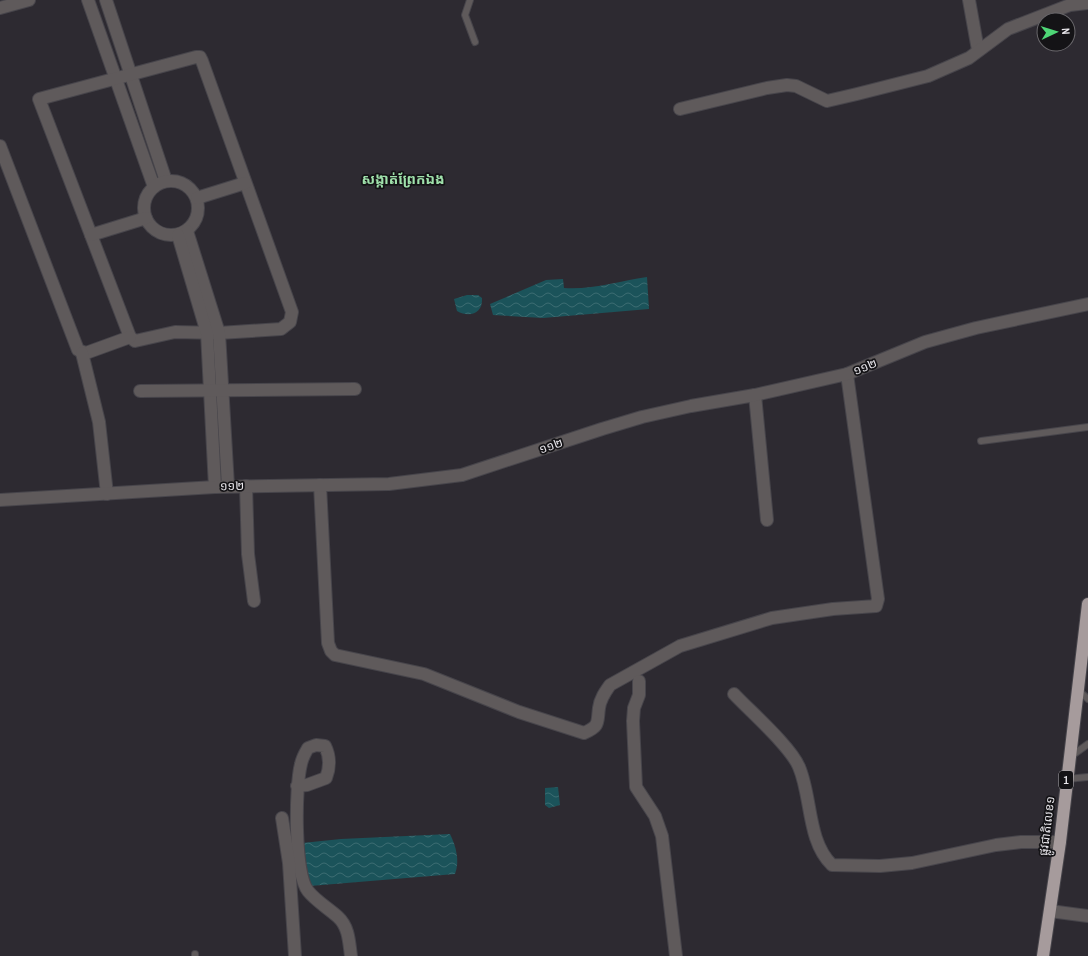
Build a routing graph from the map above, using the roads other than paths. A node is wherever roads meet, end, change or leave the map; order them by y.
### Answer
1 (29, 0) edge
2 (88, 0) edge
3 (106, 0) edge
4 (470, 0) edge
5 (969, 0) edge
6 (1088, 4) edge
7 (0, 8) edge
8 (475, 42) dead end
9 (978, 50) junction
10 (131, 74) junction
11 (115, 78) junction
12 (680, 110) dead end
13 (0, 146) edge
14 (166, 181) junction
15 (245, 183) junction
16 (154, 187) junction
17 (197, 198) junction
18 (146, 218) junction
19 (182, 233) junction
20 (91, 235) junction
21 (1088, 304) edge
22 (213, 333) junction
23 (130, 337) junction
24 (82, 353) junction
25 (847, 374) junction
26 (355, 389) dead end
27 (210, 390) junction
28 (223, 390) junction
29 (140, 391) dead end
30 (755, 395) junction
31 (1088, 427) edge
32 (980, 442) dead end
33 (320, 485) junction
34 (228, 486) junction
35 (246, 486) junction
36 (215, 487) junction
37 (107, 494) junction
38 (0, 500) edge
39 (767, 520) dead end
40 (254, 602) dead end
41 (1088, 604) edge
42 (640, 681) dead end
43 (1078, 690) junction
44 (734, 694) dead end
45 (1088, 699) edge
46 (1088, 744) edge
47 (1070, 757) junction
48 (1088, 777) edge
49 (1067, 779) junction
50 (297, 786) dead end
51 (282, 818) dead end
52 (1060, 842) junction
53 (1050, 911) junction
54 (1088, 916) edge
55 (295, 956) edge
56 (351, 956) edge
57 (676, 956) edge
58 (1043, 956) edge

1 - 7 street
2 - 11 street
3 - 10 street
4 - 8 lane
5 - 9 street
6 - 9 street
9 - 12 street
10 - 11 street
10 - 14 street
10 - 15 street
11 - 16 street
11 - 20 street
13 - 24 street
14 - 16 street
14 - 17 street
15 - 17 street
15 - 22 street
16 - 18 street
17 - 19 street
18 - 19 street
18 - 20 street
19 - 22 street
20 - 23 street
21 - 25 street, ១១២
22 - 23 street
22 - 27 street
22 - 28 street
23 - 24 street
24 - 37 street
25 - 30 street, ១១២
25 - 33 street
26 - 28 street
27 - 28 street
27 - 29 street
27 - 36 street
28 - 34 street
30 - 33 street, ១១២
30 - 39 street
31 - 32 lane
33 - 35 street, ១១២
34 - 35 street, ១១២
34 - 36 street, ១១២
35 - 40 street
36 - 37 street, ១១២
37 - 38 street, ១១២
41 - 43 highway, ផ្លូវជាតិលេខ១ / 1
42 - 57 street
43 - 45 lane
43 - 47 highway, ផ្លូវជាតិលេខ១ / 1
44 - 52 street
46 - 47 lane
47 - 49 highway, ផ្លូវជាតិលេខ១ / 1
48 - 49 lane
49 - 52 highway, ផ្លូវជាតិលេខ១ / 1
50 - 56 street
51 - 55 street
52 - 53 highway, ផ្លូវជាតិលេខ១ / 1
53 - 54 street
53 - 58 highway, ផ្លូវជាតិលេខ១ / 1

